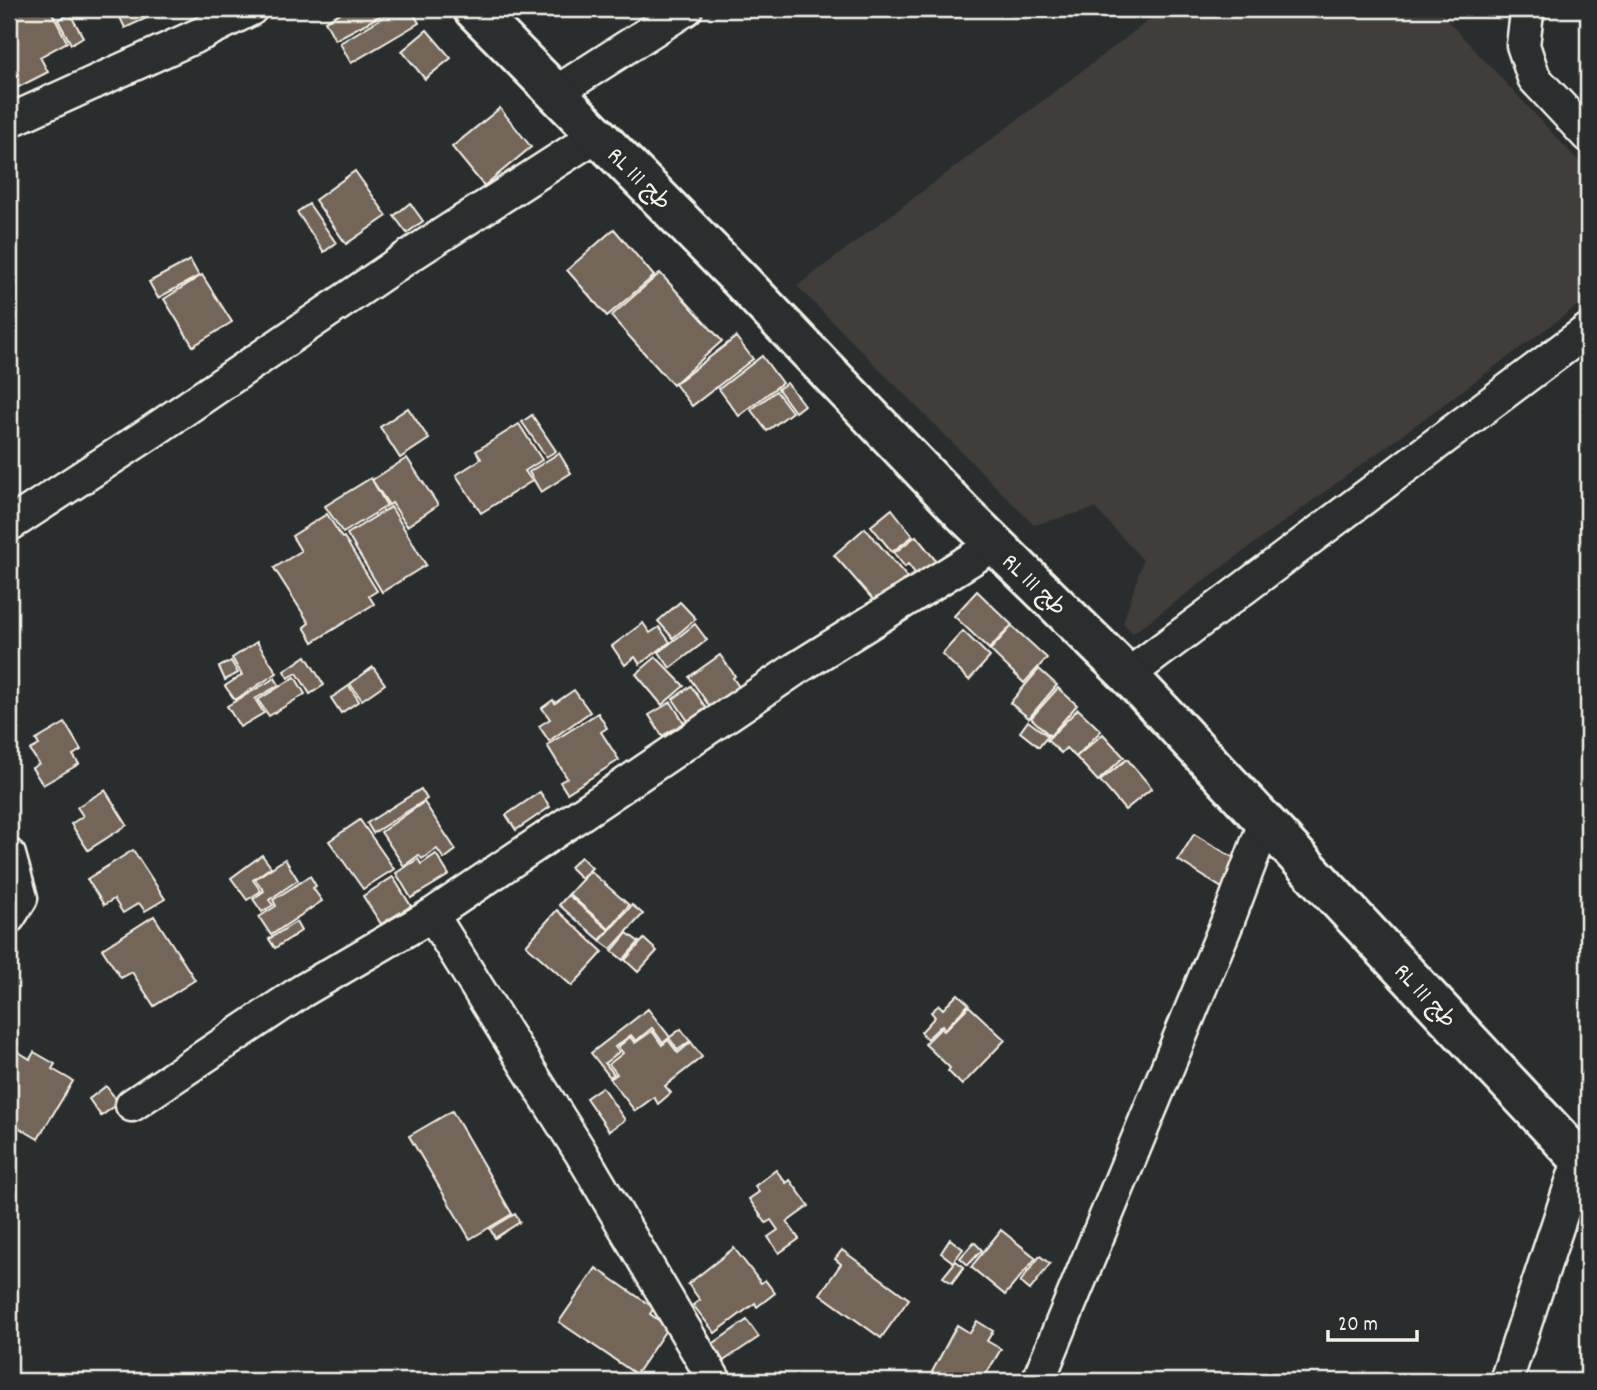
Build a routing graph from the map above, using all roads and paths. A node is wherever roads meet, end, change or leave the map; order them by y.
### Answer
1 (251, 9) edge
2 (473, 9) edge
3 (686, 9) edge
4 (1530, 9) edge
5 (555, 93) junction
6 (9, 121) edge
7 (597, 135) junction
8 (1588, 136) edge
9 (1588, 330) edge
10 (9, 525) edge
11 (995, 545) junction
12 (1128, 675) junction
13 (1265, 823) junction
14 (9, 855) edge
15 (432, 915) junction
16 (9, 917) edge
17 (132, 1105) dead end
18 (1584, 1163) edge
19 (715, 1381) edge
20 (1038, 1381) edge
21 (1506, 1381) edge

1 - 6 street
2 - 5 street, RL طج 111
3 - 5 street
4 - 8 street
5 - 7 street, RL طج 111
7 - 10 street
7 - 11 street, RL طج 111
9 - 12 street
11 - 12 street, RL طج 111
11 - 15 street
12 - 13 street, RL طج 111
13 - 18 street, RL طج 111
13 - 20 street
14 - 16 street
15 - 17 street
15 - 19 street
18 - 21 street

